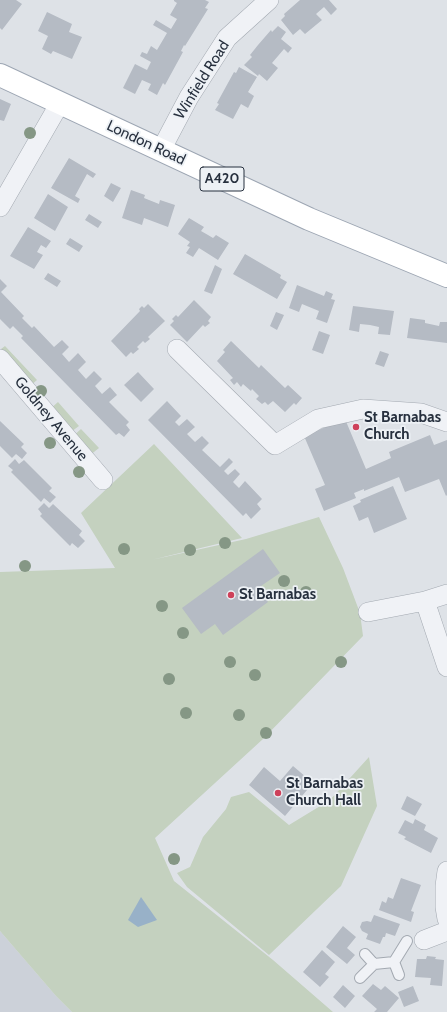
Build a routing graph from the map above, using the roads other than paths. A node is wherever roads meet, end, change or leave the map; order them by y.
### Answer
1 (269, 0) edge
2 (0, 75) edge
3 (60, 103) junction
4 (161, 150) junction
5 (0, 207) edge
6 (447, 276) edge
7 (177, 349) dead end
8 (0, 359) edge
9 (447, 422) edge
10 (103, 480) dead end
11 (447, 594) edge
12 (425, 601) junction
13 (368, 612) dead end
14 (447, 667) edge
15 (447, 871) edge
16 (447, 919) edge
17 (447, 932) edge
18 (411, 944) joint
19 (365, 954) dead end
20 (394, 962) junction
21 (374, 964) junction
22 (399, 975) dead end
23 (360, 978) dead end

1 - 4 street, Winfield Road
2 - 3 main road, London Road / A420
3 - 4 main road, London Road / A420
3 - 5 street
4 - 6 main road, London Road / A420
7 - 9 street
8 - 10 street, Goldney Avenue
11 - 12 street
12 - 13 street
12 - 14 street
15 - 16 street
17 - 18 street
18 - 20 lane
19 - 21 lane
20 - 21 lane
20 - 22 lane
21 - 23 lane

